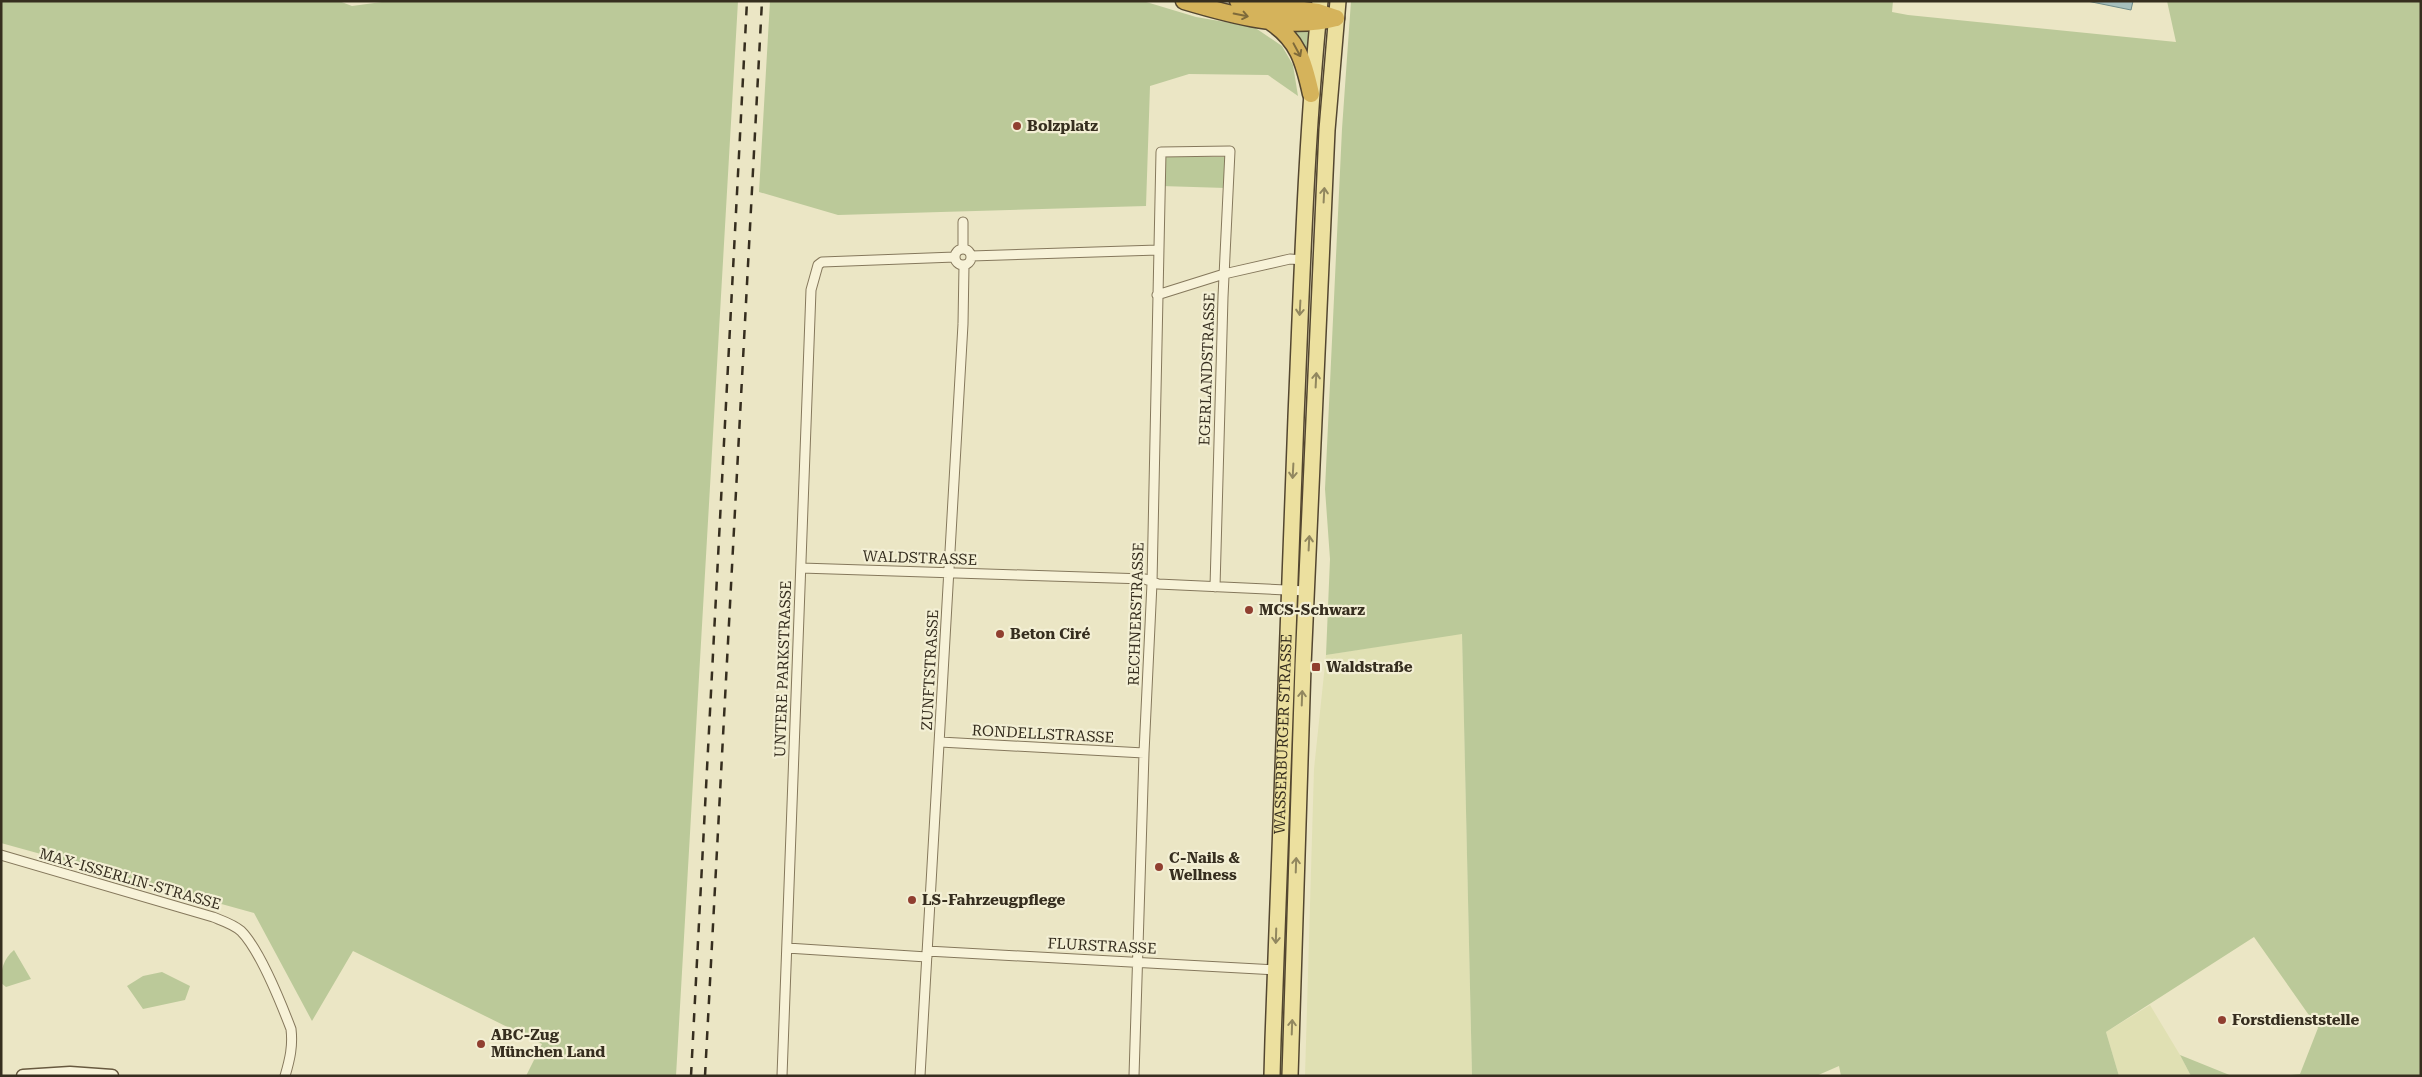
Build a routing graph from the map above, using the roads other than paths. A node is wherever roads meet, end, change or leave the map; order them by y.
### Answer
1 (1184, 1) edge
2 (1238, 1) edge
3 (1338, 1) edge
4 (1266, 8) edge
5 (1318, 12) edge
6 (1336, 18) junction
7 (1311, 94) junction
8 (1230, 151) joint
9 (963, 222) dead end
10 (963, 249) junction
11 (1158, 250) junction
12 (971, 256) junction
13 (954, 257) junction
14 (1302, 260) junction
15 (964, 266) junction
16 (1224, 274) junction
17 (1157, 296) junction
18 (801, 568) junction
19 (949, 572) junction
20 (1152, 583) junction
21 (1215, 587) junction
22 (1288, 590) junction
23 (1307, 592) junction
24 (940, 742) junction
25 (1144, 753) junction
26 (1, 855) edge
27 (787, 948) junction
28 (927, 954) junction
29 (1137, 962) junction
30 (1275, 970) junction
31 (61, 1074) edge
32 (23, 1076) edge
33 (112, 1076) edge
34 (285, 1076) edge
35 (782, 1076) edge
36 (920, 1076) edge
37 (1134, 1076) edge
38 (1272, 1076) edge
39 (1290, 1076) edge

1 -> 4 highway
2 - 4 highway
3 - 6 main road, WASSERBURGER STRASSE
4 - 5 highway
4 -> 7 highway
5 - 6 highway
5 - 7 main road, WASSERBURGER STRASSE
23 -> 6 main road, WASSERBURGER STRASSE
7 - 14 main road, WASSERBURGER STRASSE
8 - 11 street, RECHNERSTRASSE
8 - 16 street, EGERLANDSTRASSE
9 - 10 street
10 - 12 street
10 - 13 street
11 - 12 street
11 - 17 street, RECHNERSTRASSE
12 - 15 street
13 - 15 street
13 - 18 street, UNTERE PARKSTRASSE
14 - 16 street
14 -> 22 main road, WASSERBURGER STRASSE
15 - 19 street, ZUNFTSTRASSE
16 - 17 street
16 - 21 street, EGERLANDSTRASSE
17 - 20 street, RECHNERSTRASSE
18 - 19 street, WALDSTRASSE
18 - 27 street, UNTERE PARKSTRASSE
19 - 20 street, WALDSTRASSE
19 - 24 street, ZUNFTSTRASSE
20 - 21 street, WALDSTRASSE
20 - 25 street, RECHNERSTRASSE
21 - 22 street, WALDSTRASSE
22 - 23 street, WALDSTRASSE
22 -> 30 main road, WASSERBURGER STRASSE
39 -> 23 main road, WASSERBURGER STRASSE
24 - 25 street, RONDELLSTRASSE
24 - 28 street, ZUNFTSTRASSE
25 - 29 street, RECHNERSTRASSE
26 - 34 street, MAX-ISSERLIN-STRASSE
27 - 28 street, FLURSTRASSE
27 - 35 street, UNTERE PARKSTRASSE
28 - 29 street, FLURSTRASSE
28 - 36 street, ZUNFTSTRASSE
29 - 30 street, FLURSTRASSE
29 - 37 street, RECHNERSTRASSE
30 - 38 main road, WASSERBURGER STRASSE
31 - 32 main road
31 - 33 main road

